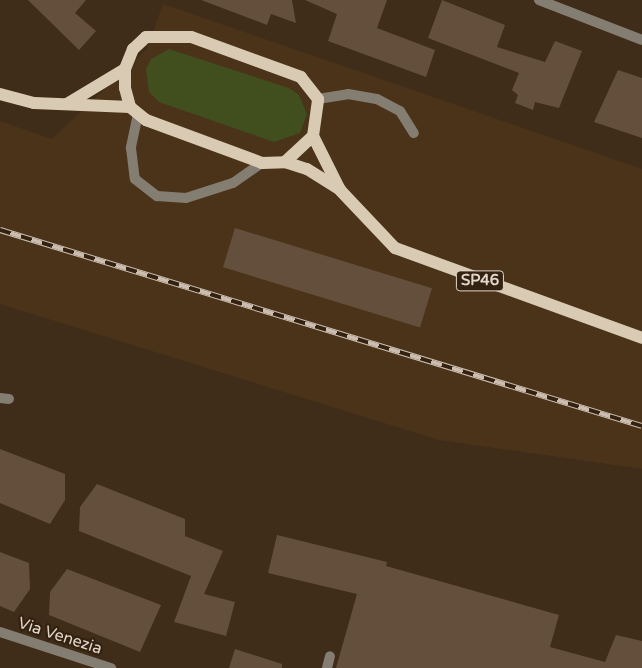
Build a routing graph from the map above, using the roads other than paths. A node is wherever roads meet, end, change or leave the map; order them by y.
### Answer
1 (539, 0) edge
2 (642, 40) edge
3 (125, 69) junction
4 (0, 94) edge
5 (318, 99) junction
6 (64, 106) junction
7 (134, 110) junction
8 (414, 133) dead end
9 (312, 136) junction
10 (285, 162) junction
11 (262, 163) junction
12 (340, 190) junction
13 (642, 338) edge
14 (0, 632) edge
15 (330, 656) dead end
16 (111, 668) edge
17 (327, 668) edge

1 - 2 street
3 - 5 main road
3 - 6 main road
3 - 7 main road
4 - 6 main road
5 - 8 street
5 - 9 main road
6 - 7 main road
7 - 11 main road
7 - 11 street
9 - 10 main road
9 - 12 main road, SP46
10 - 11 main road
10 - 12 main road, SP46
12 - 13 main road, SP46
14 - 16 street, Via Venezia
15 - 17 street

